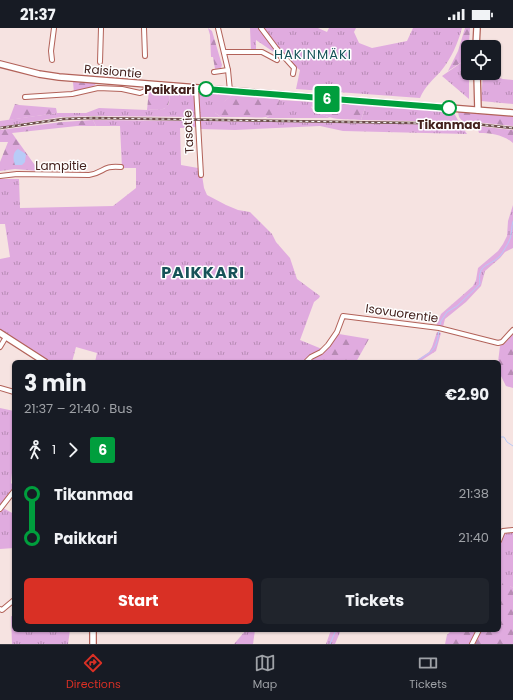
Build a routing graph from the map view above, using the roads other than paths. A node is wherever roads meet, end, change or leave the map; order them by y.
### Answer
1 (54, 28) edge
2 (101, 28) edge
3 (144, 28) edge
4 (218, 28) edge
5 (261, 28) edge
6 (477, 28) edge
7 (476, 40) edge
8 (224, 52) junction
9 (145, 56) dead end
10 (52, 60) dead end
11 (277, 60) dead end
12 (100, 62) dead end
13 (0, 64) edge
14 (228, 70) junction
15 (214, 72) dead end
16 (293, 74) dead end
17 (477, 80) edge
18 (147, 84) junction
19 (196, 88) junction
20 (230, 91) junction
21 (25, 97) dead end
22 (478, 110) junction
23 (513, 113) edge
24 (121, 167) dead end
25 (201, 175) dead end
26 (0, 176) edge
27 (513, 330) edge
28 (0, 333) edge
29 (6, 337) junction
30 (0, 347) edge
31 (42, 360) edge
32 (308, 360) edge
33 (0, 388) edge
34 (12, 391) edge
35 (12, 494) edge
36 (0, 509) edge
37 (513, 530) edge
38 (501, 536) edge
39 (12, 602) edge
40 (0, 609) edge
41 (94, 632) edge
42 (478, 632) edge
43 (93, 644) edge
44 (472, 644) edge

1 - 10 street
2 - 12 street
3 - 9 street
4 - 8 street
5 - 16 street
6 - 7 main road
8 - 11 street
8 - 14 street
13 - 18 main road, Raisiontie
14 - 15 street
14 - 20 street
17 - 22 main road
18 - 19 main road, Raisiontie
18 - 21 street
19 - 20 main road, Raisiontie
19 - 25 street, Tasotie
20 - 22 main road, Raisiontie
22 - 23 main road, Raisiontie
24 - 26 street, Lampitie
27 - 32 street, Isovuorentie
28 - 29 main road
29 - 30 street
29 - 31 main road
33 - 34 street
35 - 36 street
37 - 38 street
39 - 40 street
41 - 43 main road
42 - 44 street

